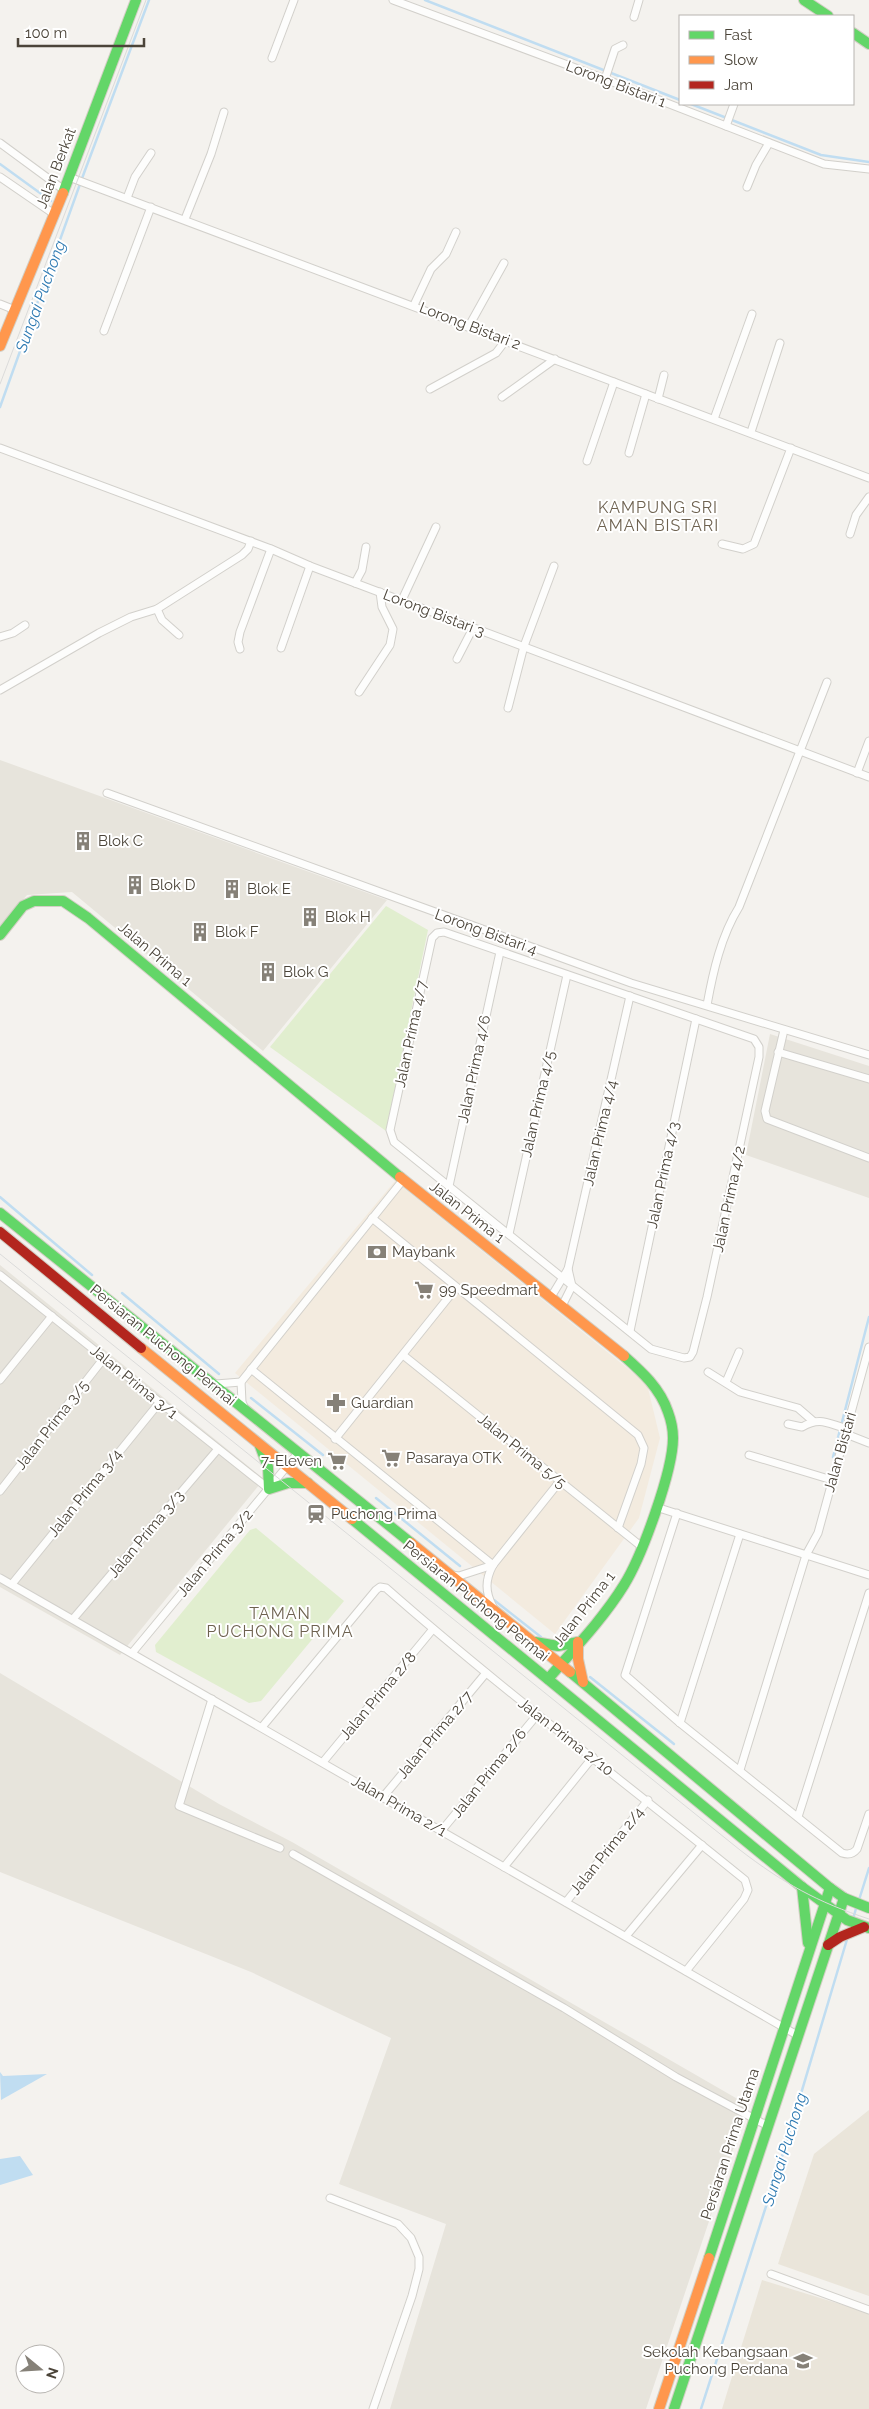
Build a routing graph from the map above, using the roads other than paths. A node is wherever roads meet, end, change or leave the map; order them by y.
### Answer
1 (136, 0) edge
2 (294, 0) edge
3 (393, 0) edge
4 (639, 0) edge
5 (804, 0) edge
6 (826, 15) edge
7 (634, 17) dead end
8 (854, 34) edge
9 (869, 44) edge
10 (623, 45) dead end
11 (272, 58) dead end
12 (606, 76) junction
13 (679, 104) edge
14 (681, 105) edge
15 (734, 105) edge
16 (224, 112) dead end
17 (727, 123) junction
18 (0, 143) edge
19 (769, 143) junction
20 (151, 153) dead end
21 (869, 169) edge
22 (0, 177) edge
23 (73, 178) junction
24 (747, 187) dead end
25 (64, 190) junction
26 (127, 198) junction
27 (151, 207) junction
28 (54, 214) junction
29 (185, 220) junction
30 (456, 232) dead end
31 (504, 263) dead end
32 (0, 304) edge
33 (414, 306) junction
34 (15, 310) junction
35 (752, 314) dead end
36 (469, 326) junction
37 (104, 331) dead end
38 (506, 340) junction
39 (780, 343) dead end
40 (0, 344) edge
41 (555, 359) junction
42 (664, 376) dead end
43 (614, 382) junction
44 (430, 388) dead end
45 (646, 394) junction
46 (502, 397) dead end
47 (658, 399) junction
48 (714, 419) junction
49 (751, 432) junction
50 (0, 448) edge
51 (791, 448) junction
52 (629, 453) dead end
53 (587, 461) dead end
54 (869, 478) edge
55 (869, 498) edge
56 (436, 527) dead end
57 (850, 534) dead end
58 (251, 541) junction
59 (722, 544) dead end
60 (366, 547) dead end
61 (271, 549) junction
62 (310, 566) junction
63 (554, 566) dead end
64 (355, 583) junction
65 (380, 592) junction
66 (402, 600) junction
67 (158, 609) junction
68 (25, 625) dead end
69 (474, 628) junction
70 (178, 635) dead end
71 (0, 637) edge
72 (524, 646) junction
73 (281, 648) dead end
74 (240, 649) dead end
75 (457, 659) dead end
76 (827, 682) dead end
77 (0, 690) edge
78 (359, 692) dead end
79 (508, 708) dead end
80 (869, 741) edge
81 (800, 751) junction
82 (858, 772) junction
83 (869, 777) edge
84 (107, 793) dead end
85 (0, 935) edge
86 (500, 952) junction
87 (567, 975) junction
88 (630, 996) junction
89 (707, 1005) junction
90 (696, 1019) junction
91 (784, 1030) junction
92 (778, 1052) junction
93 (869, 1055) edge
94 (869, 1079) edge
95 (869, 1158) edge
96 (403, 1180) junction
97 (449, 1186) junction
98 (0, 1213) edge
99 (372, 1218) junction
100 (0, 1232) edge
101 (509, 1234) junction
102 (568, 1269) junction
103 (0, 1275) edge
104 (563, 1278) junction
105 (572, 1286) junction
106 (456, 1288) junction
107 (99, 1294) junction
108 (551, 1297) junction
109 (91, 1305) junction
110 (562, 1306) junction
111 (52, 1316) junction
112 (630, 1331) junction
113 (869, 1347) edge
114 (739, 1352) dead end
115 (403, 1355) junction
116 (104, 1358) junction
117 (867, 1362) edge
118 (251, 1369) junction
119 (708, 1372) dead end
120 (0, 1380) edge
121 (241, 1382) junction
122 (726, 1382) junction
123 (216, 1384) junction
124 (159, 1403) junction
125 (246, 1411) junction
126 (813, 1420) junction
127 (788, 1424) dead end
128 (846, 1430) junction
129 (336, 1438) junction
130 (259, 1443) junction
131 (869, 1443) edge
132 (218, 1449) junction
133 (298, 1453) junction
134 (748, 1455) dead end
135 (288, 1466) junction
136 (832, 1480) junction
137 (560, 1481) junction
138 (308, 1483) junction
139 (268, 1489) junction
140 (0, 1491) edge
141 (656, 1507) junction
142 (677, 1513) junction
143 (618, 1528) junction
144 (740, 1534) junction
145 (642, 1547) junction
146 (806, 1555) junction
147 (493, 1565) junction
148 (449, 1575) junction
149 (869, 1575) edge
150 (0, 1578) edge
151 (12, 1584) junction
152 (869, 1593) edge
153 (495, 1612) junction
154 (73, 1619) junction
155 (433, 1629) junction
156 (532, 1641) junction
157 (578, 1642) junction
158 (132, 1653) junction
159 (561, 1664) junction
160 (486, 1673) junction
161 (548, 1679) junction
162 (583, 1682) junction
163 (212, 1699) junction
164 (536, 1715) junction
165 (680, 1723) junction
166 (262, 1727) junction
167 (593, 1757) junction
168 (323, 1762) junction
169 (740, 1770) junction
170 (384, 1797) junction
171 (648, 1800) junction
172 (869, 1814) edge
173 (798, 1817) junction
174 (442, 1830) junction
175 (702, 1845) junction
176 (280, 1848) dead end
177 (294, 1854) dead end
178 (504, 1866) junction
179 (802, 1887) junction
180 (830, 1888) junction
181 (848, 1901) junction
182 (566, 1902) junction
183 (825, 1903) junction
184 (869, 1908) edge
185 (838, 1914) junction
186 (867, 1927) edge
187 (626, 1936) junction
188 (827, 1945) junction
189 (808, 1951) junction
190 (686, 1971) junction
191 (784, 2027) junction
192 (797, 2035) junction
193 (754, 2119) junction
194 (768, 2126) junction
195 (330, 2198) dead end
196 (770, 2274) dead end
197 (869, 2310) edge
198 (373, 2409) edge
199 (659, 2409) edge
200 (674, 2409) edge

1 - 23 main road, Jalan Berkat
2 - 11 street
3 - 12 street, Lorong Bistari 1
4 - 7 street
5 - 6 main road
8 - 9 main road
10 - 12 street
12 - 13 street, Lorong Bistari 1
14 - 17 street, Lorong Bistari 1
15 - 17 street
16 - 29 street
17 - 19 street, Lorong Bistari 1
18 - 25 street
19 - 21 street, Lorong Bistari 1
19 - 24 street
20 - 26 street
22 - 28 street
23 - 25 main road, Jalan Berkat
23 - 26 street, Lorong Bistari 2
25 - 28 main road, Jalan Berkat
26 - 27 street, Lorong Bistari 2
27 - 29 street, Lorong Bistari 2
27 - 37 street
28 - 34 main road, Jalan Berkat
29 - 33 street, Lorong Bistari 2
30 - 33 street
31 - 36 street
32 - 34 street
33 - 36 street, Lorong Bistari 2
34 - 40 main road, Jalan Berkat
35 - 48 street
36 - 38 street, Lorong Bistari 2
38 - 41 street, Lorong Bistari 2
38 - 44 street
39 - 49 street
41 - 43 street, Lorong Bistari 2
41 - 46 street
42 - 47 street
43 - 45 street, Lorong Bistari 2
43 - 53 street
45 - 47 street, Lorong Bistari 2
45 - 52 street
47 - 48 street, Lorong Bistari 2
48 - 49 street, Lorong Bistari 2
49 - 51 street, Lorong Bistari 2
50 - 58 street, Lorong Bistari 3
51 - 54 street, Lorong Bistari 2
51 - 59 street
55 - 57 street
56 - 66 street
58 - 61 street, Lorong Bistari 3
58 - 67 street
60 - 64 street
61 - 62 street, Lorong Bistari 3
61 - 74 street
62 - 64 street, Lorong Bistari 3
62 - 73 street
63 - 72 street
64 - 65 street, Lorong Bistari 3
65 - 66 street, Lorong Bistari 3
65 - 78 street
66 - 69 street, Lorong Bistari 3
67 - 70 street
67 - 77 street
68 - 71 street
69 - 72 street, Lorong Bistari 3
69 - 75 street
72 - 79 street
72 - 81 street, Lorong Bistari 3
76 - 81 street
80 - 82 street
81 - 82 street, Lorong Bistari 3
81 - 89 street
82 - 83 street, Lorong Bistari 3
84 - 89 street, Lorong Bistari 4
85 - 96 main road, Jalan Prima 1
86 - 87 street
86 - 97 street, Jalan Prima 4/6
86 - 97 street, Jalan Prima 4/7
87 - 88 street
87 - 101 street, Jalan Prima 4/5
88 - 90 street
88 - 102 street, Jalan Prima 4/4
89 - 91 street, Lorong Bistari 4
90 - 112 street, Jalan Prima 4/3
90 - 112 street, Jalan Prima 4/2
91 - 92 street
91 - 93 street, Lorong Bistari 4
92 - 94 street
92 - 95 street
96 - 99 street
96 - 108 main road, Jalan Prima 1
97 - 101 street
98 - 107 main road, Persiaran Puchong Permai
99 - 106 street
99 - 118 street
100 - 109 main road, Persiaran Puchong Permai
101 - 104 street
102 - 104 street, Jalan Prima 4/4
102 - 105 street, Jalan Prima 4/4
103 - 111 street, Jalan Prima 3/1
104 - 105 street
104 - 108 street, Jalan Prima 4/4
105 - 110 street
105 - 112 street
106 - 115 street
106 - 143 street
107 - 109 main road
107 - 123 main road, Persiaran Puchong Permai
108 - 110 main road, Jalan Prima 1
109 - 130 main road, Persiaran Puchong Permai
110 - 141 main road, Jalan Prima 1
111 - 116 street, Jalan Prima 3/1
111 - 120 street
113 - 117 street, Jalan Bistari
114 - 122 street
115 - 129 street
115 - 137 street, Jalan Prima 5/5
116 - 124 street, Jalan Prima 3/1
116 - 140 street, Jalan Prima 3/5
117 - 128 street, Jalan Bistari
118 - 121 street
118 - 129 street
119 - 122 street
121 - 123 street
121 - 125 street
122 - 126 street
123 - 125 main road, Persiaran Puchong Permai
124 - 132 street, Jalan Prima 3/1
124 - 151 street, Jalan Prima 3/4
125 - 133 main road, Persiaran Puchong Permai
126 - 127 street
126 - 128 street
128 - 131 street
128 - 136 street, Jalan Bistari
129 - 147 street
130 - 135 main road, Persiaran Puchong Permai
130 - 139 main road
132 - 139 street, Jalan Prima 3/1
132 - 154 street, Jalan Prima 3/3
133 - 135 street, Jalan Prima 3/2
133 - 148 main road, Persiaran Puchong Permai
134 - 136 street
135 - 138 main road, Persiaran Puchong Permai
135 - 139 street, Jalan Prima 3/2
136 - 146 street, Jalan Bistari
137 - 143 street, Jalan Prima 5/5
137 - 147 street
138 - 139 main road
138 - 161 main road, Persiaran Puchong Permai
139 - 158 street, Jalan Prima 3/2
141 - 142 street
141 - 145 main road, Jalan Prima 1
142 - 144 street
142 - 165 street
143 - 145 street, Jalan Prima 5/5
144 - 146 street
144 - 165 street
145 - 157 main road, Jalan Prima 1
146 - 149 street
146 - 169 street, Jalan Bistari
147 - 148 street
147 - 153 street
148 - 153 main road, Persiaran Puchong Permai
150 - 151 street, Jalan Prima 2/1
151 - 154 street, Jalan Prima 2/1
152 - 173 street
153 - 156 main road, Persiaran Puchong Permai
154 - 158 street, Jalan Prima 2/1
155 - 160 street, Jalan Prima 2/10
155 - 166 street, Jalan Prima 2/10
155 - 168 street, Jalan Prima 2/8
156 - 157 main road
156 - 159 main road, Persiaran Puchong Permai
157 - 159 main road, Jalan Prima 1
157 - 162 main road
158 - 163 street, Jalan Prima 2/1
159 - 161 main road, Jalan Prima 1
159 - 162 main road, Persiaran Puchong Permai
160 - 164 street, Jalan Prima 2/10
160 - 170 street, Jalan Prima 2/7
161 - 179 main road, Persiaran Puchong Permai
162 - 180 main road, Persiaran Puchong Permai
163 - 166 street, Jalan Prima 2/1
163 - 176 street
164 - 167 street, Jalan Prima 2/10
164 - 174 street, Jalan Prima 2/6
165 - 169 street
166 - 168 street, Jalan Prima 2/1
167 - 171 street, Jalan Prima 2/10
167 - 178 street
168 - 170 street, Jalan Prima 2/1
169 - 173 street
170 - 174 street, Jalan Prima 2/1
171 - 175 street, Jalan Prima 2/10
171 - 182 street, Jalan Prima 2/4
172 - 173 street
174 - 178 street, Jalan Prima 2/1
175 - 187 street
175 - 190 street, Jalan Prima 2/10
177 - 193 street
178 - 182 street, Jalan Prima 2/1
179 - 183 main road, Persiaran Puchong Permai
179 - 189 main road
180 - 181 main road, Persiaran Puchong Permai
180 - 183 main road, Persiaran Prima Utama
181 - 184 main road, Persiaran Puchong Permai
181 - 185 main road, Persiaran Prima Utama
182 - 187 street, Jalan Prima 2/1
183 - 185 main road, Persiaran Puchong Permai
183 - 189 main road, Persiaran Prima Utama
185 - 186 main road, Persiaran Puchong Permai
185 - 188 main road, Persiaran Prima Utama
186 - 188 main road
187 - 190 street, Jalan Prima 2/1
188 - 192 main road, Persiaran Prima Utama
189 - 191 main road, Persiaran Prima Utama
190 - 191 street, Jalan Prima 2/1
191 - 192 street, Jalan Prima 2/1
191 - 193 main road, Persiaran Prima Utama
192 - 194 main road, Persiaran Prima Utama
193 - 194 street
193 - 199 main road, Persiaran Prima Utama
194 - 200 main road, Persiaran Prima Utama
195 - 198 street
196 - 197 street

